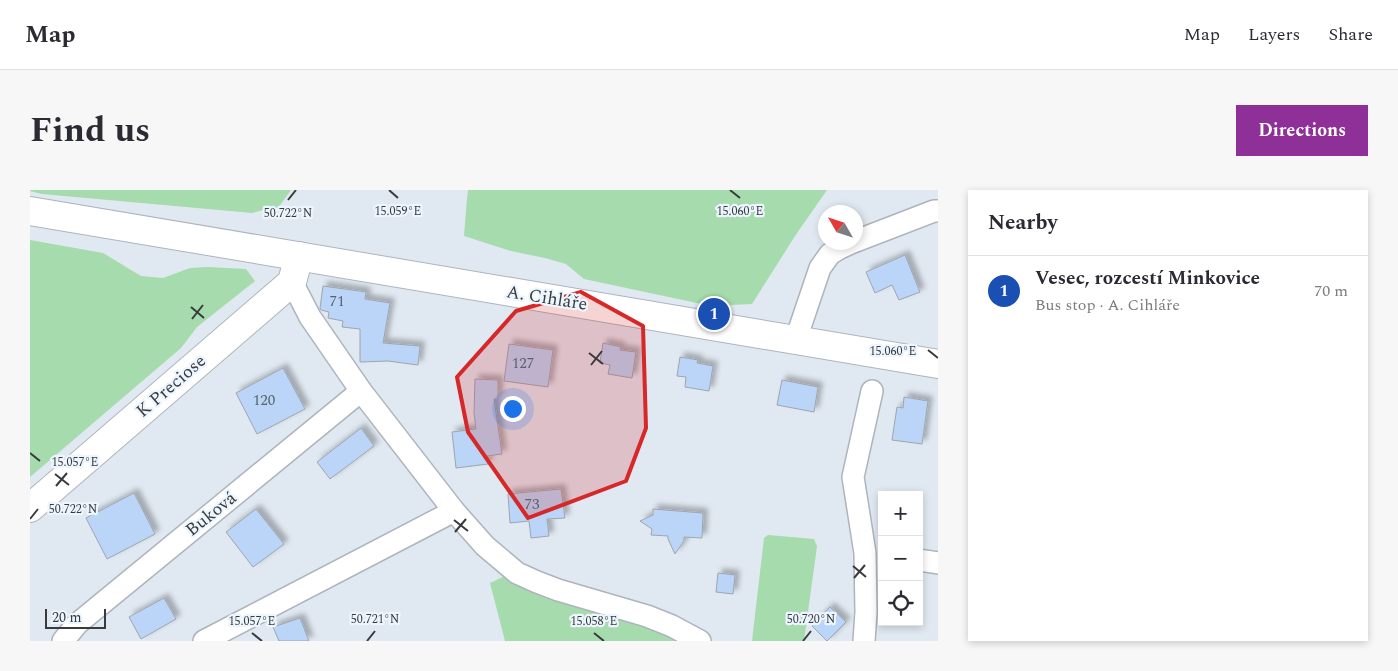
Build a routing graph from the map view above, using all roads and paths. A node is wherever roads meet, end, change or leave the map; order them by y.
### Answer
1 (30, 211) edge
2 (938, 211) edge
3 (863, 239) edge
4 (837, 250) edge
5 (299, 256) junction
6 (292, 282) junction
7 (796, 339) junction
8 (938, 364) edge
9 (361, 391) junction
10 (872, 391) dead end
11 (30, 508) edge
12 (454, 511) junction
13 (873, 554) edge
14 (923, 561) edge
15 (938, 563) edge
16 (63, 641) edge
17 (204, 641) edge
18 (700, 641) edge
19 (864, 641) edge

1 - 5 street, A. Cihláře
2 - 3 street
4 - 7 street
5 - 6 street
5 - 7 street, A. Cihláře
6 - 9 street
6 - 11 street, K Preciose
7 - 8 street, A. Cihláře
9 - 12 street
9 - 16 street, Buková
10 - 13 street
12 - 17 street
12 - 18 street
13 - 19 street
14 - 15 street

